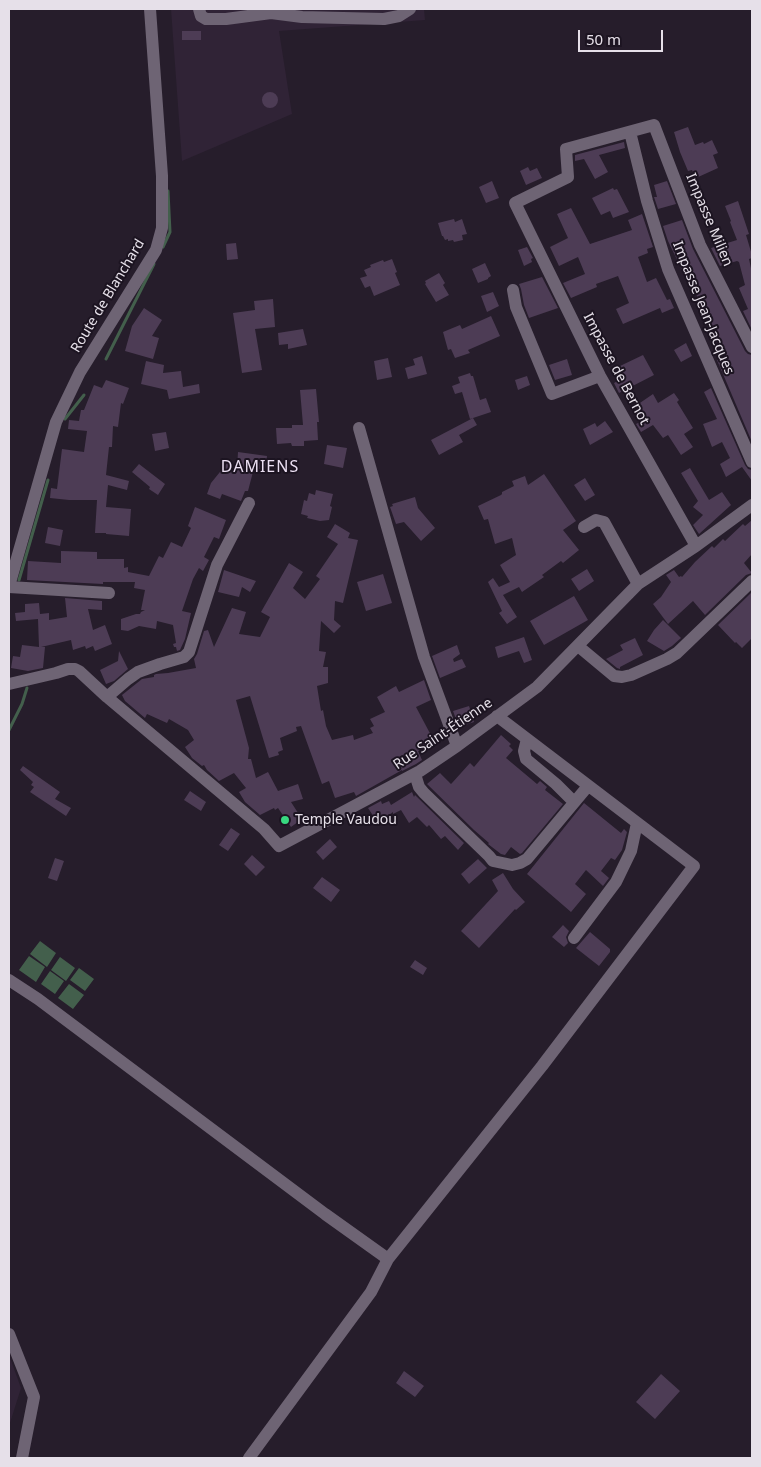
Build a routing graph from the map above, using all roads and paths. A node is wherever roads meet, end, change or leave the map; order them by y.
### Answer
1 (150, 9) edge
2 (198, 9) edge
3 (410, 9) edge
4 (630, 132) junction
5 (513, 290) dead end
6 (752, 347) edge
7 (600, 376) junction
8 (359, 428) dead end
9 (752, 462) edge
10 (249, 503) dead end
11 (752, 505) edge
12 (584, 527) dead end
13 (696, 546) junction
14 (752, 581) edge
15 (638, 584) junction
16 (9, 586) edge
17 (109, 593) dead end
18 (578, 646) junction
19 (9, 684) edge
20 (107, 697) junction
21 (497, 716) junction
22 (527, 739) junction
23 (457, 746) junction
24 (415, 774) junction
25 (588, 786) junction
26 (574, 802) junction
27 (637, 823) junction
28 (574, 938) dead end
29 (9, 980) edge
30 (388, 1259) junction
31 (9, 1334) edge
32 (22, 1458) edge
33 (249, 1458) edge

1 - 16 street, Route de Blanchard
2 - 3 street
4 - 6 street, Impasse Milien
4 - 7 street, Impasse de Bernot
4 - 9 street, Impasse Jean-Jacques
5 - 7 street
7 - 13 street, Impasse de Bernot
8 - 23 street
10 - 20 street
11 - 13 street, Rue Saint-Étienne
12 - 15 street
13 - 15 street, Rue Saint-Étienne
14 - 18 street
15 - 18 street, Rue Saint-Étienne
16 - 17 street
18 - 21 street, Rue Saint-Étienne
19 - 20 street, Rue Saint-Étienne
20 - 24 street, Rue Saint-Étienne
21 - 22 street
21 - 23 street, Rue Saint-Étienne
22 - 25 street
22 - 26 street
23 - 24 street, Rue Saint-Étienne
24 - 26 street
25 - 26 street
25 - 27 street
27 - 28 street
27 - 30 street
29 - 30 street
30 - 33 street
31 - 32 street

